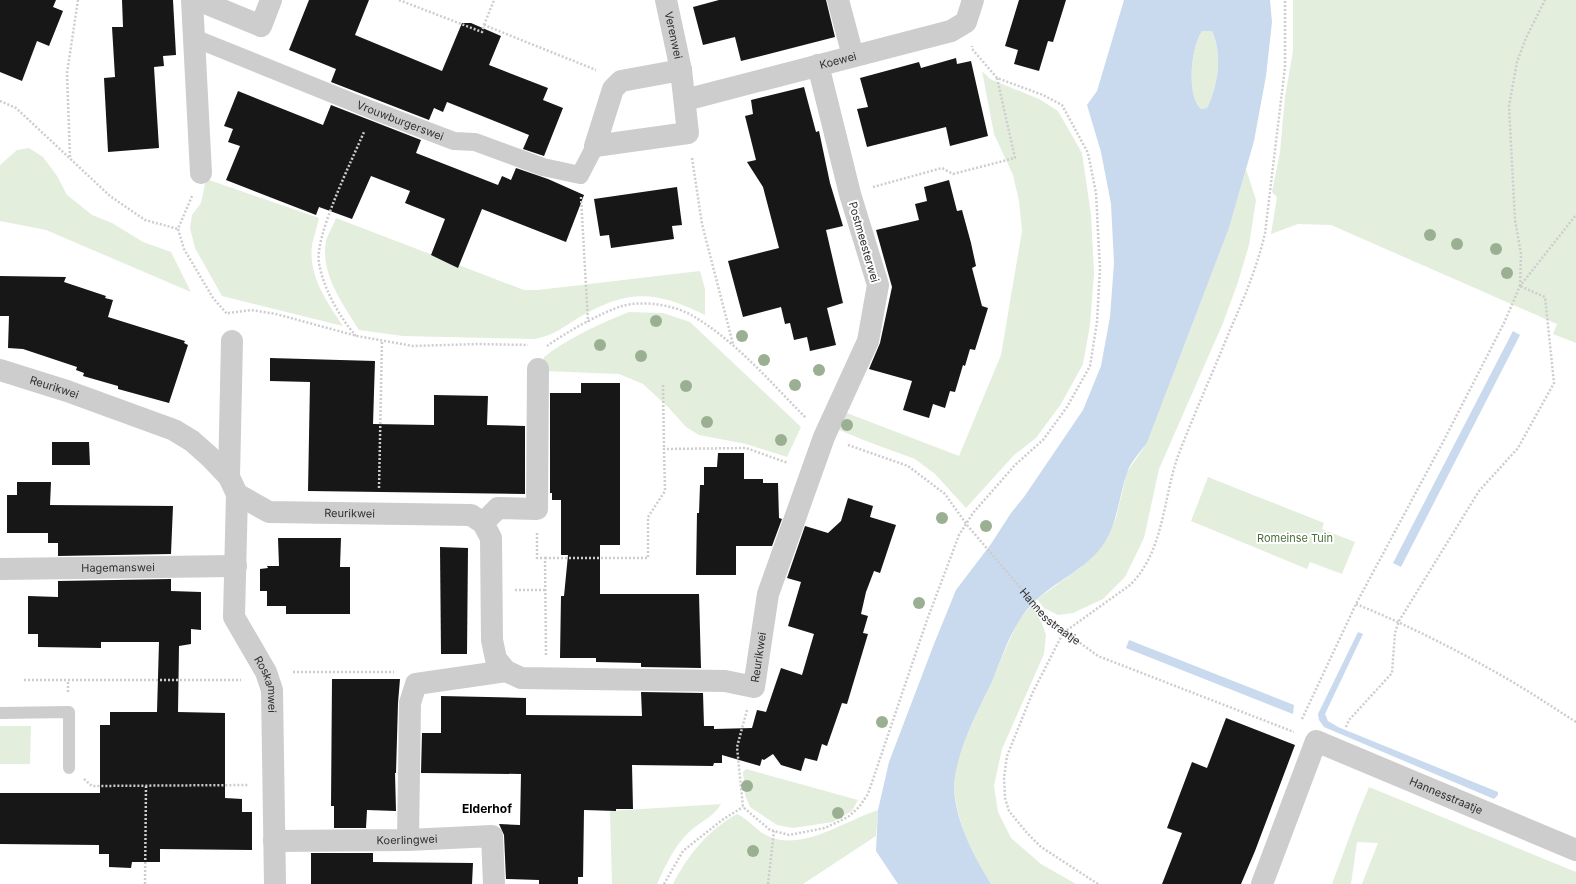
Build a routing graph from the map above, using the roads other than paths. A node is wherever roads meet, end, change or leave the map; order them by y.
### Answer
1 (192, 0) edge
2 (198, 0) edge
3 (270, 0) edge
4 (666, 0) edge
5 (838, 0) edge
6 (973, 0) edge
7 (194, 38) junction
8 (853, 56) junction
9 (818, 65) junction
10 (681, 70) junction
11 (685, 100) junction
12 (595, 146) junction
13 (201, 173) road end
14 (232, 341) dead end
15 (540, 359) road end
16 (0, 370) edge
17 (824, 437) joint
18 (233, 486) junction
19 (483, 523) junction
20 (236, 566) junction
21 (0, 569) edge
22 (506, 671) junction
23 (0, 713) edge
24 (69, 768) road end
25 (408, 840) junction
26 (274, 841) junction
27 (1576, 850) edge
28 (275, 884) edge
29 (494, 884) edge
30 (1262, 884) edge

1 - 7 street
2 - 3 street
4 - 10 street, Verenwei
5 - 8 street
6 - 8 street, Koewei
7 - 12 street, Vrouwburgerswei
7 - 13 street
8 - 9 street, Koewei
9 - 11 street, Koewei
9 - 17 street, Postmeesterwei
10 - 11 street
10 - 12 street
11 - 12 street
14 - 18 street
15 - 19 street
16 - 18 street, Reurikwei
17 - 22 street, Reurikwei
18 - 19 street, Reurikwei
18 - 20 street, Roskamwei
19 - 22 street
20 - 21 street, Hagemanswei
20 - 26 street, Roskamwei
22 - 25 street, Reurikwei
23 - 24 lane
25 - 26 street, Koerlingwei
25 - 29 street, Koerlingwei
26 - 28 street, Roskamwei
27 - 30 street, Hannesstraatje

